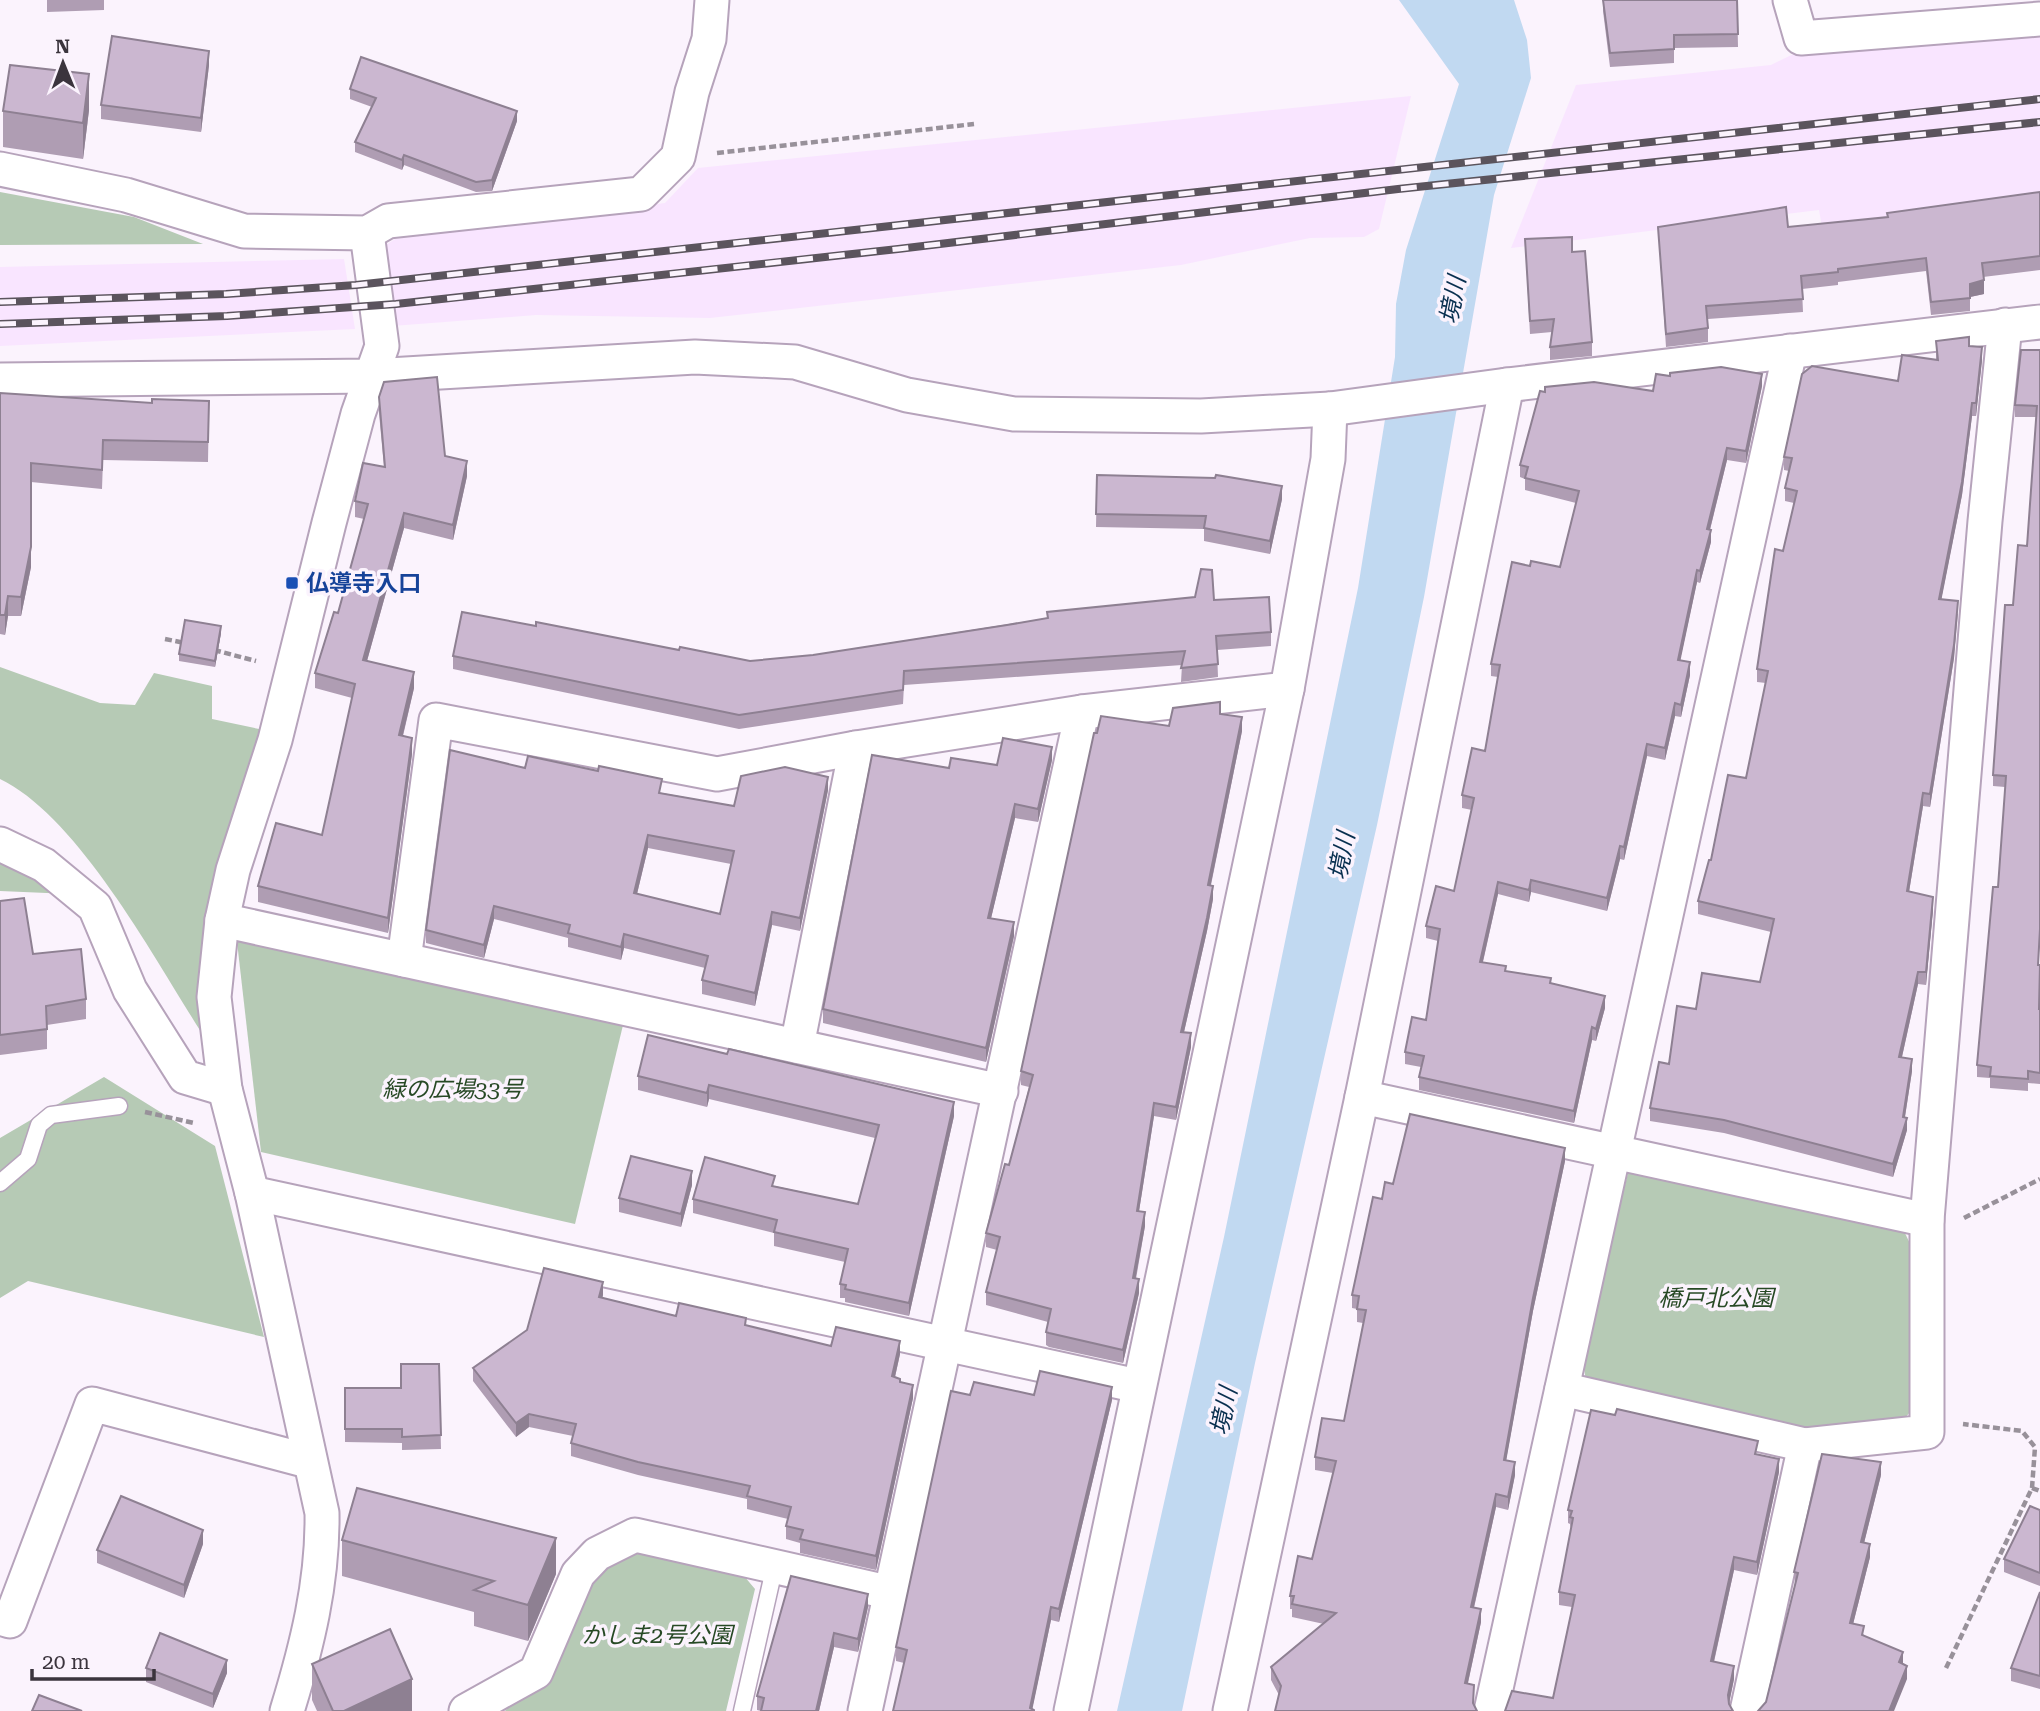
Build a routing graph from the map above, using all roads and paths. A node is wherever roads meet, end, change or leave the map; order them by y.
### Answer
1 (712, 0) edge
2 (1790, 0) edge
3 (2040, 19) edge
4 (974, 124) dead end
5 (678, 157) junction
6 (0, 169) edge
7 (367, 233) junction
8 (2040, 322) edge
9 (2005, 325) junction
10 (1790, 351) junction
11 (372, 376) junction
12 (0, 380) edge
13 (1501, 385) junction
14 (1330, 409) junction
15 (166, 639) dead end
16 (191, 645) edge
17 (204, 648) edge
18 (293, 670) junction
19 (1287, 689) junction
20 (1082, 712) junction
21 (856, 748) junction
22 (0, 844) edge
23 (222, 920) junction
24 (404, 960) junction
25 (797, 1046) junction
26 (225, 1089) junction
27 (1002, 1091) junction
28 (1362, 1097) junction
29 (119, 1106) joint
30 (236, 1133) junction
31 (1613, 1152) junction
32 (2040, 1179) edge
33 (0, 1183) edge
34 (252, 1193) junction
35 (1928, 1228) junction
36 (945, 1344) junction
37 (1138, 1387) junction
38 (1562, 1389) junction
39 (1927, 1420) junction
40 (1805, 1445) junction
41 (309, 1461) junction
42 (2032, 1488) junction
43 (2040, 1491) edge
44 (775, 1565) junction
45 (892, 1593) junction
46 (0, 1618) edge
47 (1946, 1668) dead end
48 (287, 1711) edge
49 (466, 1711) edge
50 (742, 1711) edge
51 (865, 1711) edge
52 (1071, 1711) edge
53 (1230, 1711) edge
54 (1491, 1711) edge
55 (1746, 1711) edge

1 - 5 street
2 - 3 street
4 - 5 path
5 - 7 street
6 - 7 street
7 - 11 street
8 - 9 street
9 - 10 street
9 - 35 street
10 - 13 street
10 - 31 street
11 - 12 street
11 - 14 street
11 - 18 street
13 - 14 street
13 - 28 street
14 - 19 street
15 - 16 path
17 - 18 path
18 - 23 street
19 - 20 street
19 - 37 street
20 - 21 street
20 - 27 street
21 - 24 street
21 - 25 street
22 - 26 street
23 - 24 street
23 - 26 street
24 - 25 street
25 - 27 street
26 - 30 street
27 - 36 street
28 - 31 street
28 - 53 street
29 - 30 path
29 - 33 lane
30 - 34 street
31 - 35 street
31 - 38 street
32 - 35 path
34 - 36 street
34 - 41 street
35 - 39 street
36 - 37 street
36 - 45 street
37 - 52 street
38 - 40 street
38 - 54 street
39 - 40 street
39 - 42 path
40 - 55 street
41 - 46 street
41 - 48 street
42 - 43 path
42 - 47 path
44 - 45 street
44 - 49 street
44 - 50 lane
45 - 51 street

